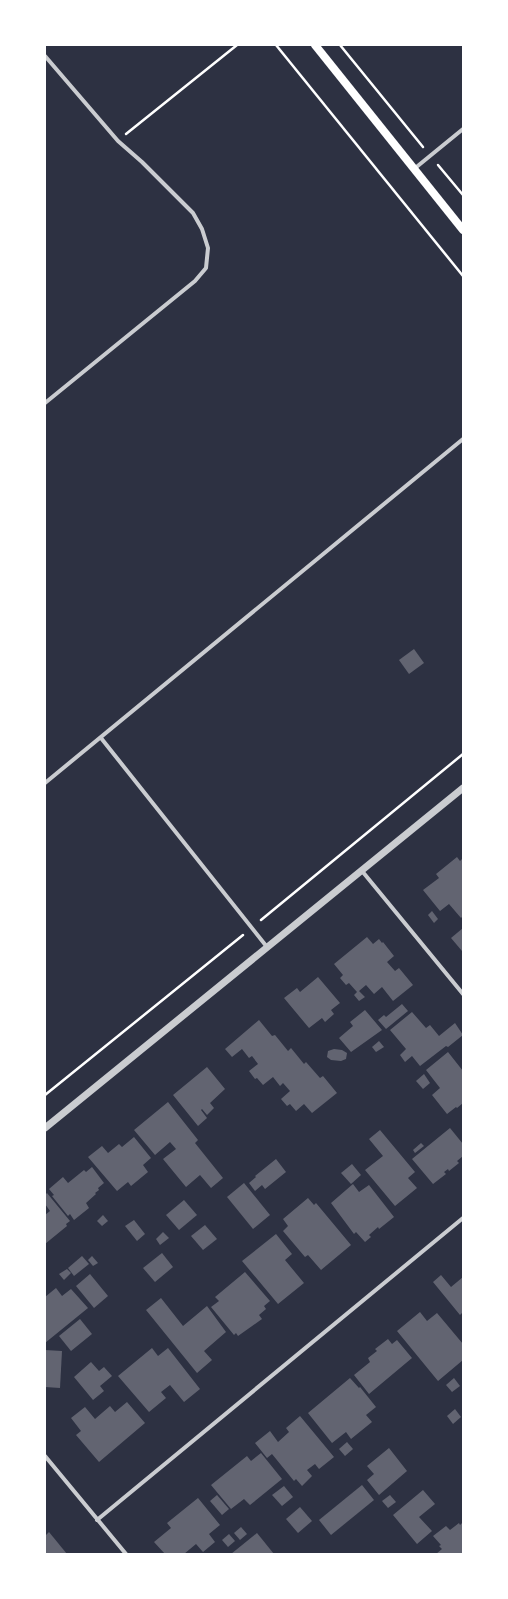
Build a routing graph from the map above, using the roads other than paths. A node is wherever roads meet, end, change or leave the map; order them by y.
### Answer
1 (315, 45) edge
2 (45, 56) edge
3 (463, 129) edge
4 (414, 168) junction
5 (463, 230) edge
6 (45, 403) edge
7 (463, 439) edge
8 (101, 738) junction
9 (45, 783) edge
10 (463, 788) edge
11 (362, 871) junction
12 (267, 947) junction
13 (463, 994) edge
14 (45, 1128) edge
15 (463, 1218) edge
16 (45, 1456) edge
17 (97, 1520) junction
18 (126, 1554) edge

1 - 4 main road
2 - 6 street
3 - 4 street
4 - 5 main road
7 - 8 street
8 - 9 street
8 - 12 street
10 - 11 street
11 - 12 street
11 - 13 street
12 - 14 street
15 - 17 street
16 - 17 street
17 - 18 street

